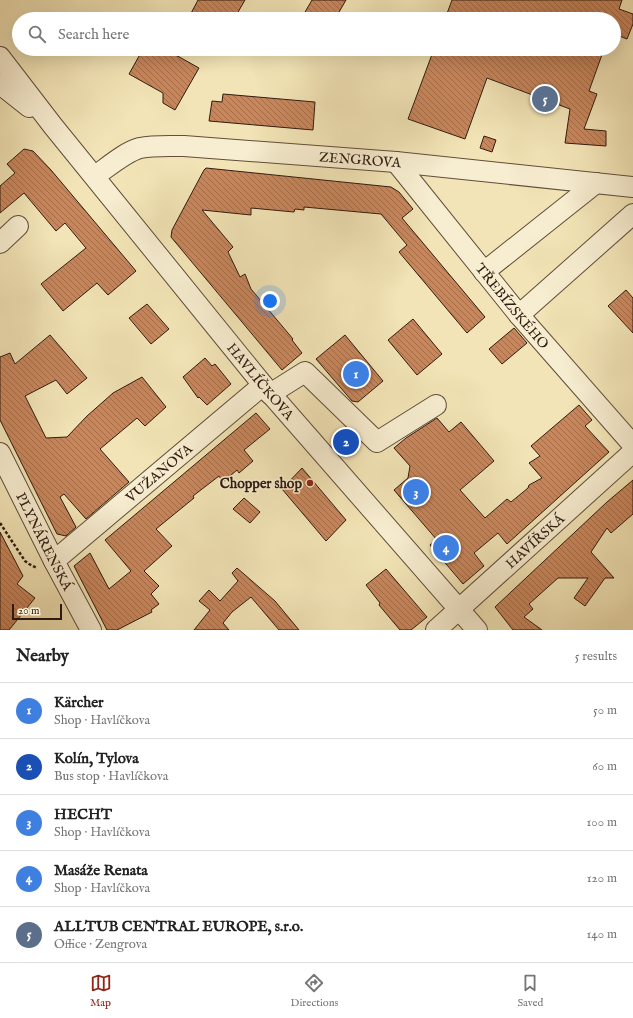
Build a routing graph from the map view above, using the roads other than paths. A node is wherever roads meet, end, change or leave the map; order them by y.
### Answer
1 (0, 44) edge
2 (0, 57) edge
3 (0, 72) edge
4 (0, 84) edge
5 (53, 126) junction
6 (396, 162) junction
7 (95, 176) junction
8 (596, 183) junction
9 (633, 187) edge
10 (633, 214) edge
11 (18, 226) dead end
12 (0, 242) edge
13 (484, 272) junction
14 (519, 315) junction
15 (267, 390) junction
16 (436, 405) dead end
17 (633, 445) edge
18 (0, 452) edge
19 (633, 452) edge
20 (47, 564) junction
21 (460, 610) junction
22 (91, 630) edge
23 (436, 630) edge
24 (477, 630) edge

1 - 5 street
2 - 5 street, HAVLÍČKOVA
3 - 5 street, HAVLÍČKOVA
4 - 5 street
5 - 7 street, HAVLÍČKOVA
6 - 7 street, ZENGROVA
6 - 8 street, ZENGROVA
6 - 13 street, TŘEBÍZSKÉHO
7 - 15 street, HAVLÍČKOVA
8 - 9 street, ZENGROVA
8 - 13 street
10 - 14 street
11 - 12 street
13 - 14 street, TŘEBÍZSKÉHO
14 - 17 street, TŘEBÍZSKÉHO
15 - 16 street, VUŽANOVA
15 - 20 street, VUŽANOVA
15 - 21 street, HAVLÍČKOVA
18 - 20 street, PLYNÁRENSKÁ
19 - 21 street, HAVÍŘSKÁ
20 - 22 street, PLYNÁRENSKÁ
21 - 23 street, HAVÍŘSKÁ
21 - 24 street, HAVLÍČKOVA

